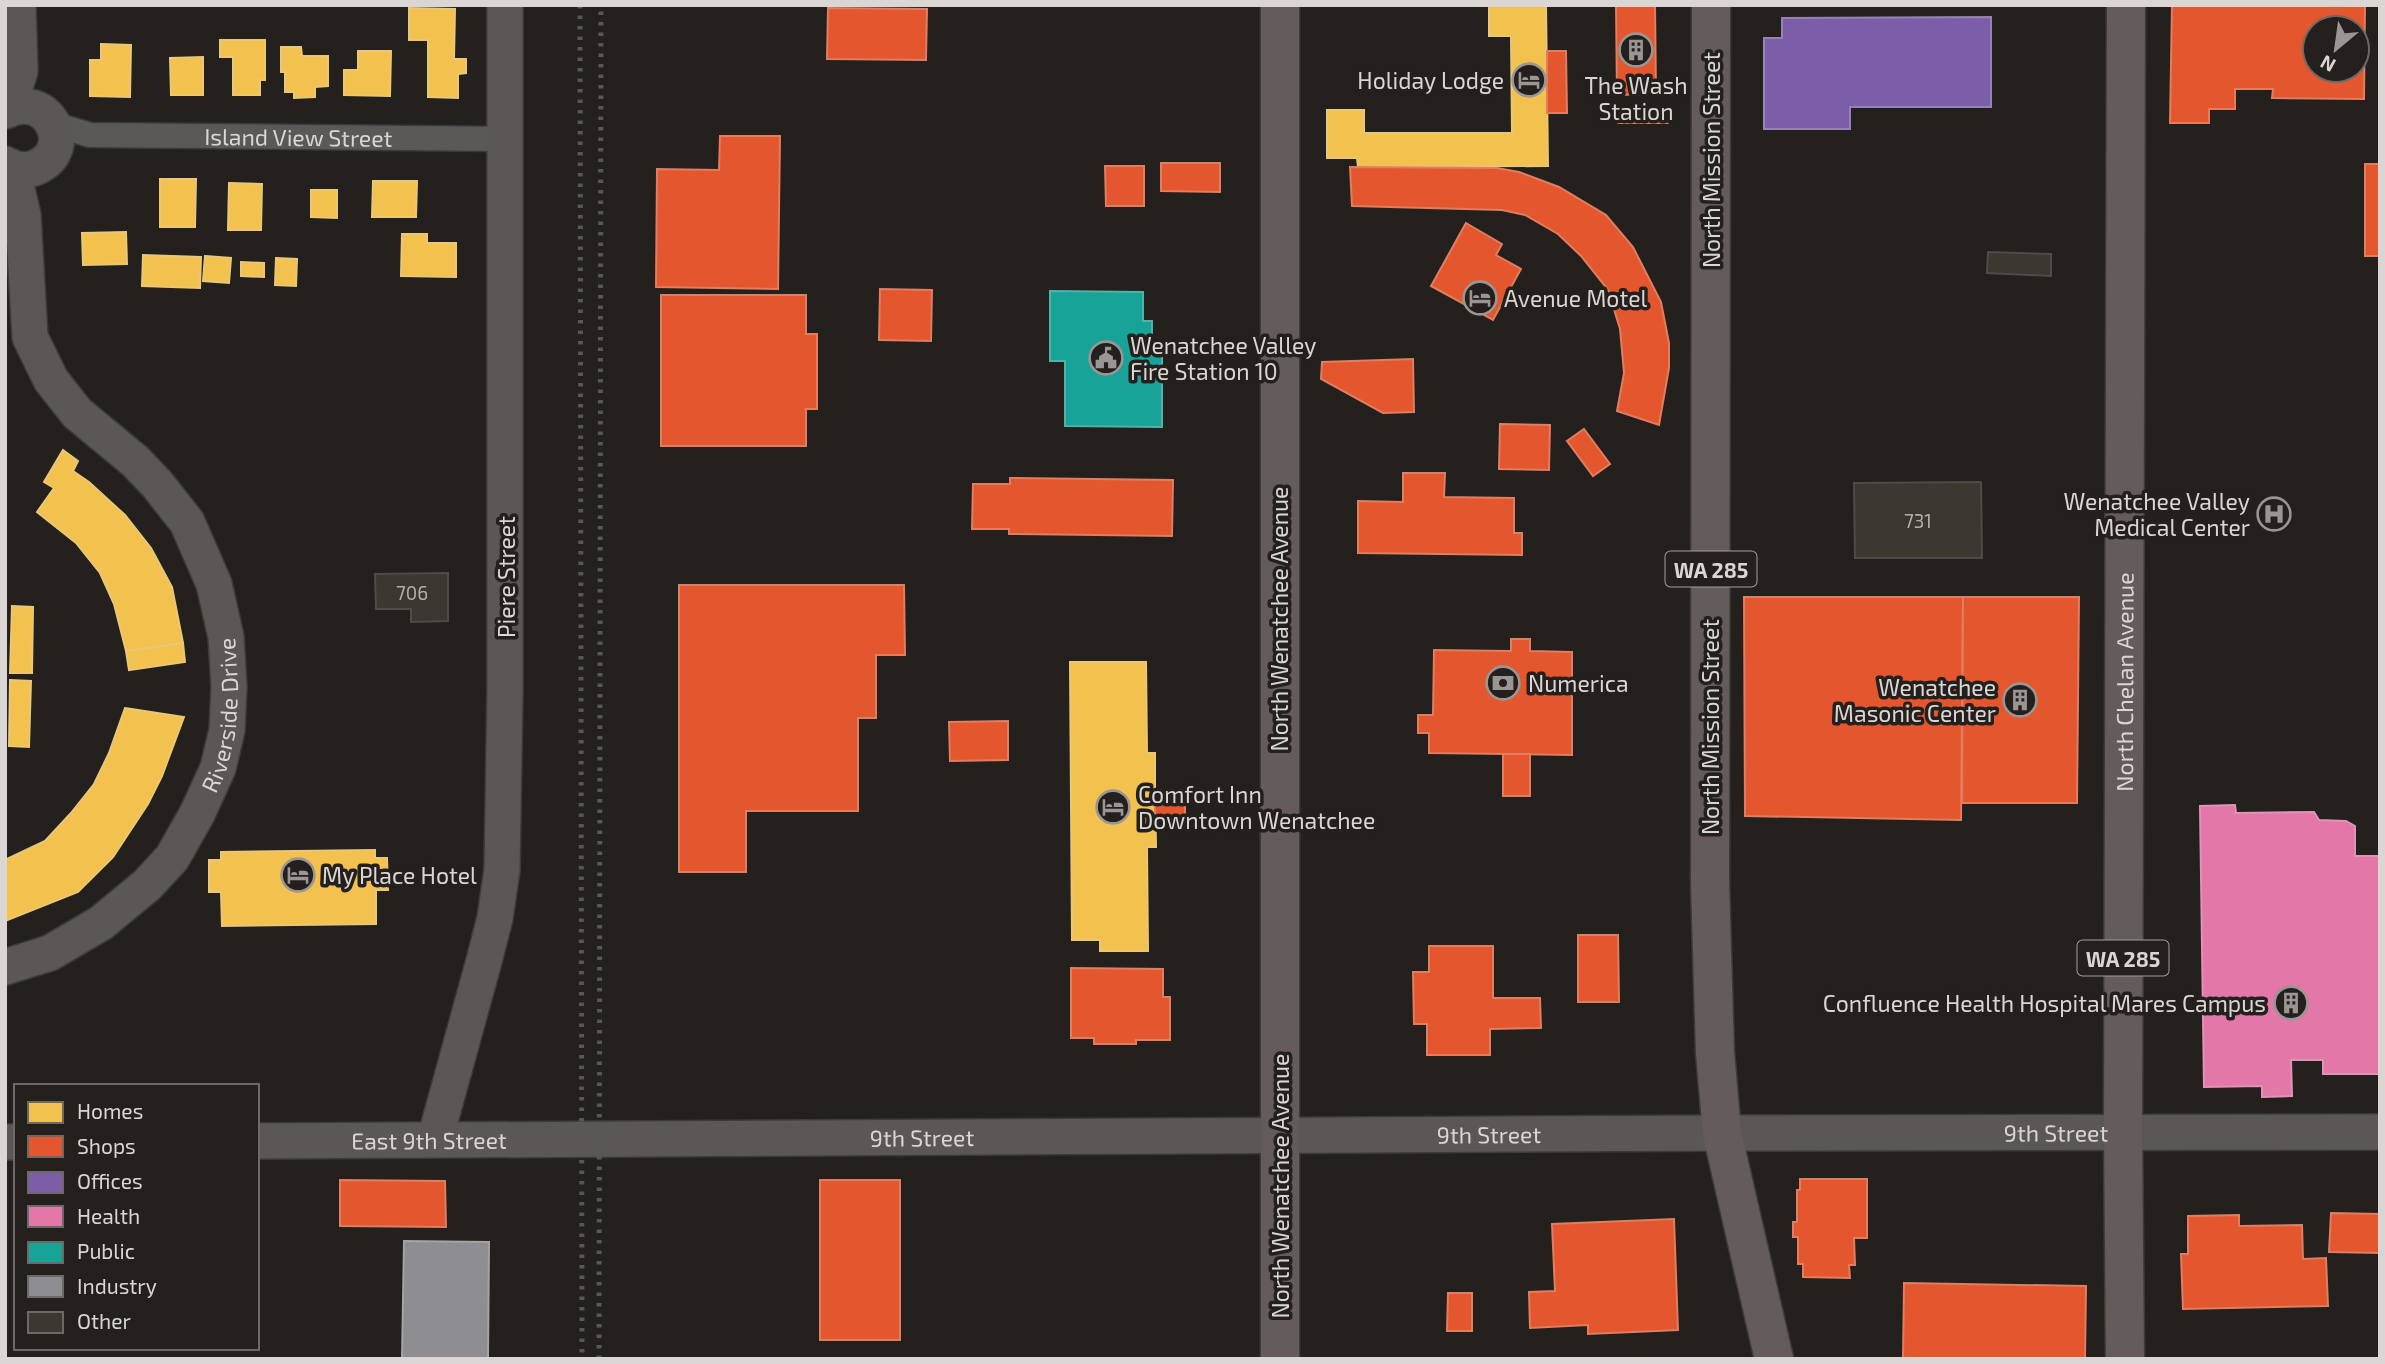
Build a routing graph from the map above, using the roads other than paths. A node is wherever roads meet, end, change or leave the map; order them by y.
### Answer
1 (18, 5) edge
2 (505, 5) edge
3 (1280, 5) edge
4 (1711, 5) edge
5 (2126, 5) edge
6 (27, 137) edge
7 (506, 139) junction
8 (5, 967) edge
9 (2123, 1132) junction
10 (2380, 1132) edge
11 (1722, 1133) junction
12 (1280, 1136) junction
13 (600, 1138) joint
14 (435, 1139) junction
15 (259, 1141) edge
16 (1280, 1359) edge
17 (1774, 1359) edge
18 (2125, 1359) edge

1 - 6 street, Riverside Drive
2 - 7 street, Piere Street
3 - 12 main road, North Wenatchee Avenue
4 - 11 main road, North Mission Street / WA 285
5 - 9 main road, North Chelan Avenue / WA 285
6 - 7 street, Island View Street
6 - 8 street, Riverside Drive
7 - 14 street, Piere Street
9 - 10 street, 9th Street
9 - 11 street, 9th Street
9 - 18 main road, North Chelan Avenue / WA 285
11 - 12 street, 9th Street
11 - 17 main road, North Mission Street / WA 285
12 - 13 street, 9th Street
12 - 16 main road, North Wenatchee Avenue
13 - 14 street, East 9th Street
14 - 15 street, East 9th Street

